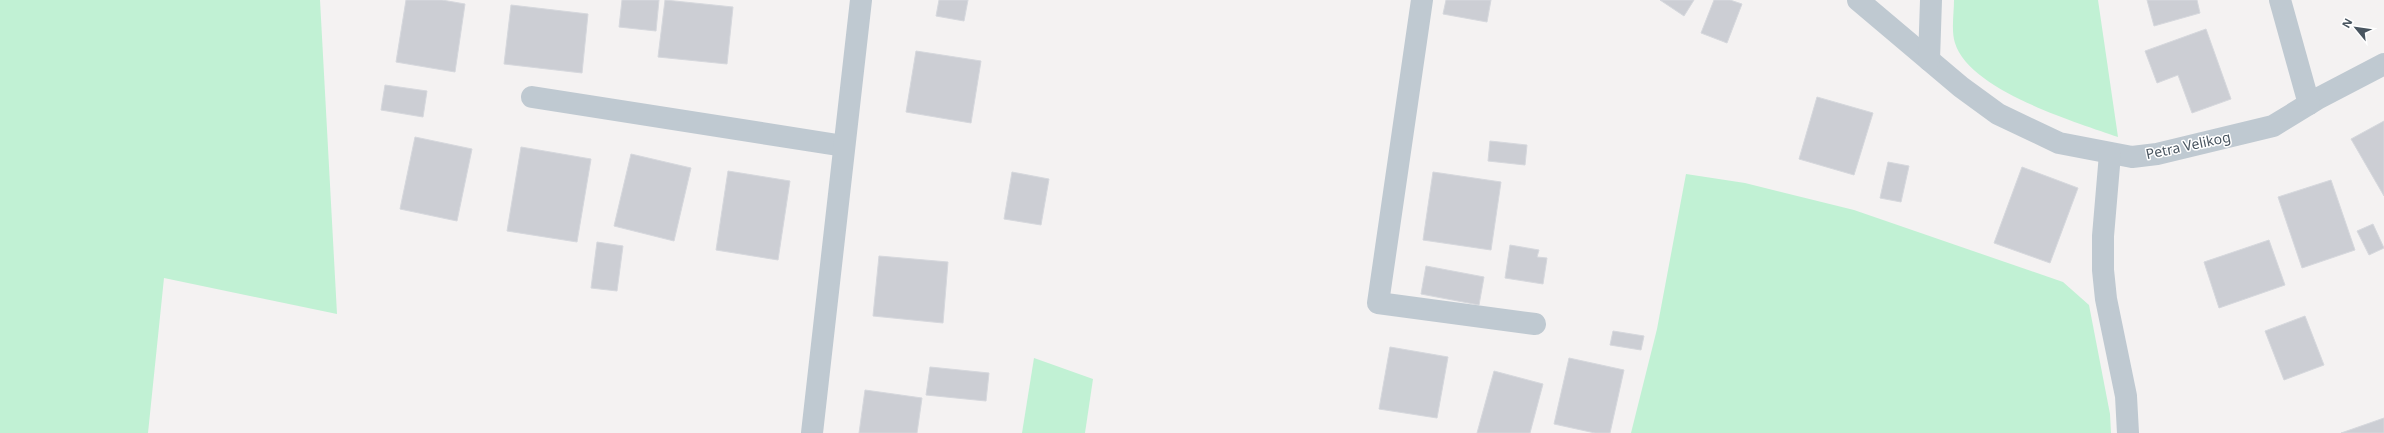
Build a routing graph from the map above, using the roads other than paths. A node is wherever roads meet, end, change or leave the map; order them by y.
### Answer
1 (861, 0) edge
2 (1422, 0) edge
3 (1858, 0) edge
4 (1931, 0) edge
5 (2280, 0) edge
6 (1929, 60) junction
7 (2384, 64) edge
8 (532, 97) dead end
9 (2308, 104) junction
10 (844, 146) junction
11 (2110, 154) junction
12 (1535, 324) dead end
13 (812, 433) edge
14 (2128, 433) edge

1 - 10 street
2 - 12 street
3 - 6 street, Petra Velikog
4 - 6 street
5 - 9 street
6 - 11 street, Petra Velikog
7 - 9 street, Petra Velikog
8 - 10 street
9 - 11 street, Petra Velikog
10 - 13 street
11 - 14 street

